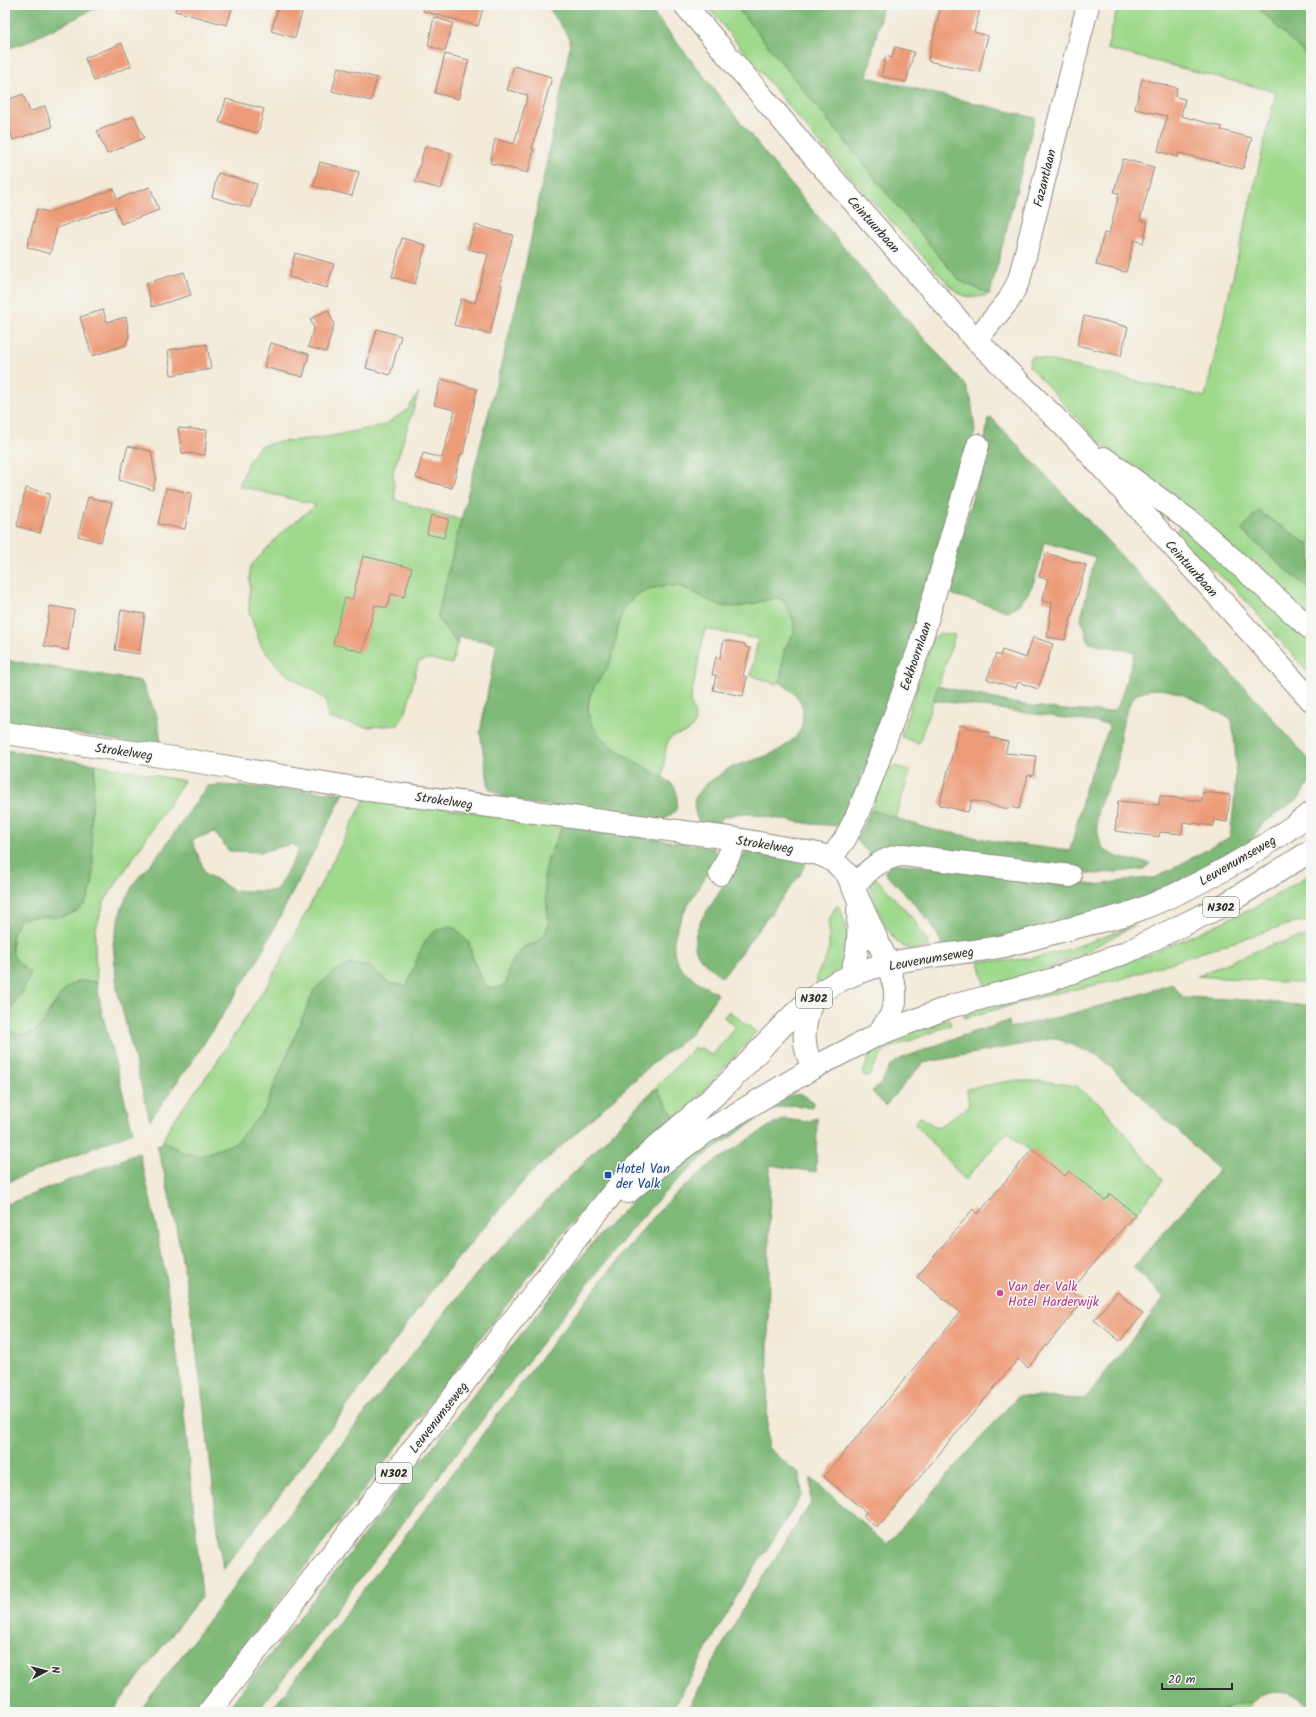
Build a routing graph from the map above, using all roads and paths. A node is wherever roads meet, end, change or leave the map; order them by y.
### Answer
1 (685, 5) edge
2 (1088, 5) edge
3 (976, 340) junction
4 (1073, 435) junction
5 (978, 445) dead end
6 (1311, 629) edge
7 (1311, 700) edge
8 (5, 733) edge
9 (1311, 813) edge
10 (737, 839) junction
11 (1311, 851) edge
12 (831, 858) junction
13 (720, 874) dead end
14 (1070, 876) dead end
15 (855, 894) junction
16 (888, 964) junction
17 (850, 976) junction
18 (812, 999) junction
19 (877, 1035) junction
20 (813, 1068) junction
21 (579, 1234) junction
22 (209, 1712) edge

1 - 3 main road, Ceintuurbaan
2 - 3 main road, Fazantlaan
3 - 4 main road, Ceintuurbaan
4 - 6 main road, Ceintuurbaan
4 - 7 main road, Ceintuurbaan
5 - 12 main road, Eekhoornlaan
8 - 10 main road, Strokelweg
9 - 16 main road, Leuvenumseweg / N302
10 - 12 main road, Strokelweg
10 - 13 main road
11 - 19 main road, Leuvenumseweg / N302
12 - 15 main road, Strokelweg
14 - 15 main road
15 - 16 main road, Strokelweg
15 - 17 main road, Strokelweg
16 - 17 main road, Leuvenumseweg / N302
16 - 19 main road, Strokelweg
17 - 18 main road, Leuvenumseweg / N302
18 - 20 main road
18 - 21 main road, Leuvenumseweg / N302
19 - 20 main road, Leuvenumseweg / N302
20 - 21 main road, Leuvenumseweg / N302
21 - 22 main road, Leuvenumseweg / N302

